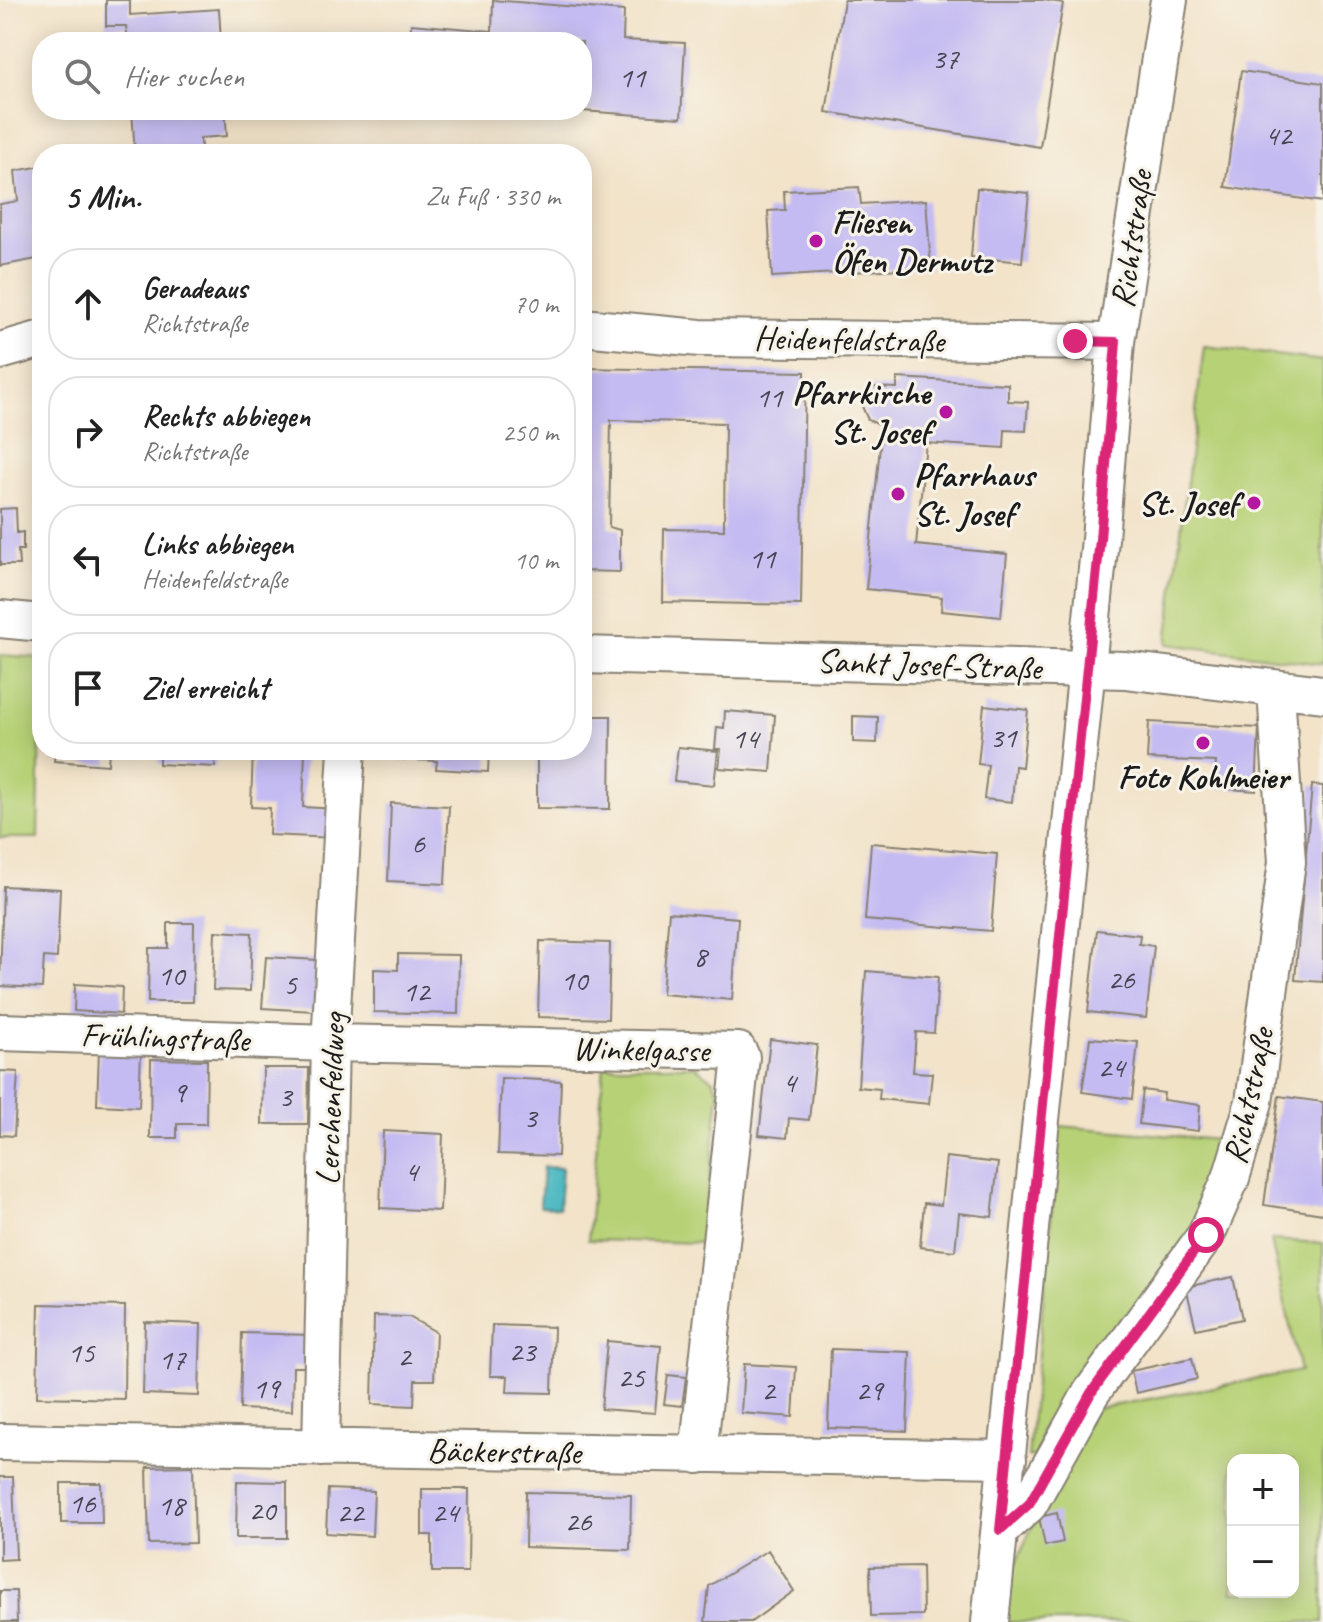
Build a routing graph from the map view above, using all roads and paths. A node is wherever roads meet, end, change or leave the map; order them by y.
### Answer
1 (1169, 0) edge
2 (592, 328) edge
3 (32, 342) edge
4 (1116, 342) junction
5 (0, 351) edge
6 (0, 619) edge
7 (32, 622) edge
8 (592, 655) edge
9 (1086, 668) junction
10 (1276, 690) junction
11 (1323, 694) edge
12 (346, 760) edge
13 (0, 1032) edge
14 (330, 1043) junction
15 (0, 1442) edge
16 (321, 1448) junction
17 (698, 1455) junction
18 (1008, 1459) junction
19 (1000, 1530) junction
20 (990, 1622) edge

1 - 4 street, Richtstraße
2 - 4 street, Heidenfeldstraße
3 - 5 street
4 - 9 street, Richtstraße
6 - 7 street
8 - 9 street, Sankt Josef-Straße
9 - 10 street, Sankt Josef-Straße
9 - 18 street, Richtstraße
10 - 11 street, Sankt Josef-Straße
10 - 19 street, Richtstraße
12 - 14 street, Lerchenfeldweg
13 - 14 street, Frühlingstraße
14 - 16 street, Lerchenfeldweg
14 - 17 street, Winkelgasse
15 - 16 street, Bäckerstraße
16 - 17 street, Bäckerstraße
17 - 18 street, Bäckerstraße
18 - 19 street, Richtstraße
19 - 20 street, Richtstraße

